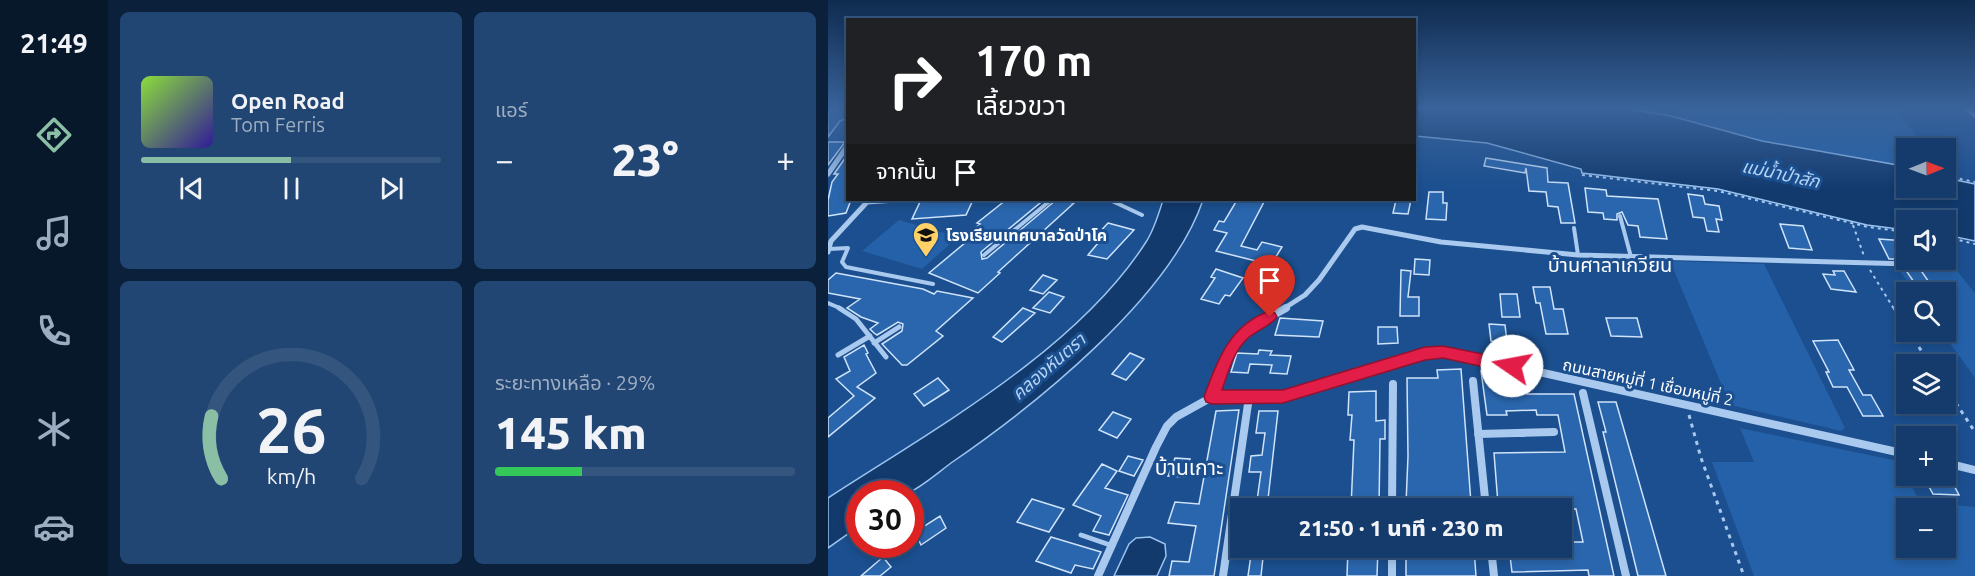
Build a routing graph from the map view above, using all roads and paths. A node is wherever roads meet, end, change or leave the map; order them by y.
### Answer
1 (846, 148) edge
2 (828, 174) edge
3 (1582, 175) dead end
4 (1956, 178) edge
5 (1975, 182) edge
6 (868, 201) edge
7 (1050, 201) edge
8 (1112, 201) edge
9 (1142, 215) dead end
10 (1620, 216) dead end
11 (1852, 224) junction
12 (1574, 228) dead end
13 (1896, 231) edge
14 (1956, 239) edge
15 (830, 241) edge
16 (1975, 244) edge
17 (829, 251) edge
18 (984, 255) dead end
19 (1578, 255) junction
20 (1631, 257) junction
21 (1866, 264) junction
22 (1896, 264) edge
23 (933, 284) dead end
24 (828, 303) edge
25 (1896, 311) edge
26 (899, 327) dead end
27 (870, 336) junction
28 (874, 343) junction
29 (838, 356) dead end
30 (886, 357) dead end
31 (1473, 381) dead end
32 (1393, 384) dead end
33 (1583, 393) dead end
34 (1212, 397) junction
35 (1249, 397) junction
36 (1685, 403) junction
37 (1956, 403) edge
38 (1554, 432) dead end
39 (1975, 432) edge
40 (1478, 434) junction
41 (1896, 452) edge
42 (1956, 465) edge
43 (1975, 470) edge
44 (1392, 498) edge
45 (1485, 498) edge
46 (1081, 535) dead end
47 (1113, 546) junction
48 (1392, 558) edge
49 (1492, 558) edge
50 (1098, 576) edge
51 (1223, 576) edge
52 (1392, 576) edge
53 (1494, 576) edge
54 (1626, 576) edge
55 (1744, 576) edge

1 - 2 street
3 - 11 path
4 - 5 path
6 - 15 street
7 - 18 lane
8 - 9 lane
10 - 20 lane
11 - 13 path
11 - 21 path
12 - 19 lane
14 - 16 path
15 - 17 street
17 - 23 lane
19 - 20 street
19 - 34 street
20 - 21 street
21 - 22 street
21 - 25 path
24 - 27 lane
26 - 28 lane
27 - 28 lane
27 - 29 lane
28 - 30 lane
31 - 40 street
32 - 44 street
33 - 54 street
34 - 35 street, ถนนสายหมู่ที่ 1 เชื่อมหมู่ที่ 2
34 - 47 street, ถนนสายหมู่ที่ 1 เชื่อมหมู่ที่ 2
35 - 36 street, ถนนสายหมู่ที่ 1 เชื่อมหมู่ที่ 2
35 - 51 street
36 - 41 street, ถนนสายหมู่ที่ 1 เชื่อมหมู่ที่ 2
36 - 55 path
37 - 39 path
38 - 40 street
40 - 45 street
42 - 43 street
46 - 47 lane
47 - 50 street, ถนนสายหมู่ที่ 1 เชื่อมหมู่ที่ 2
48 - 52 street
49 - 53 street

